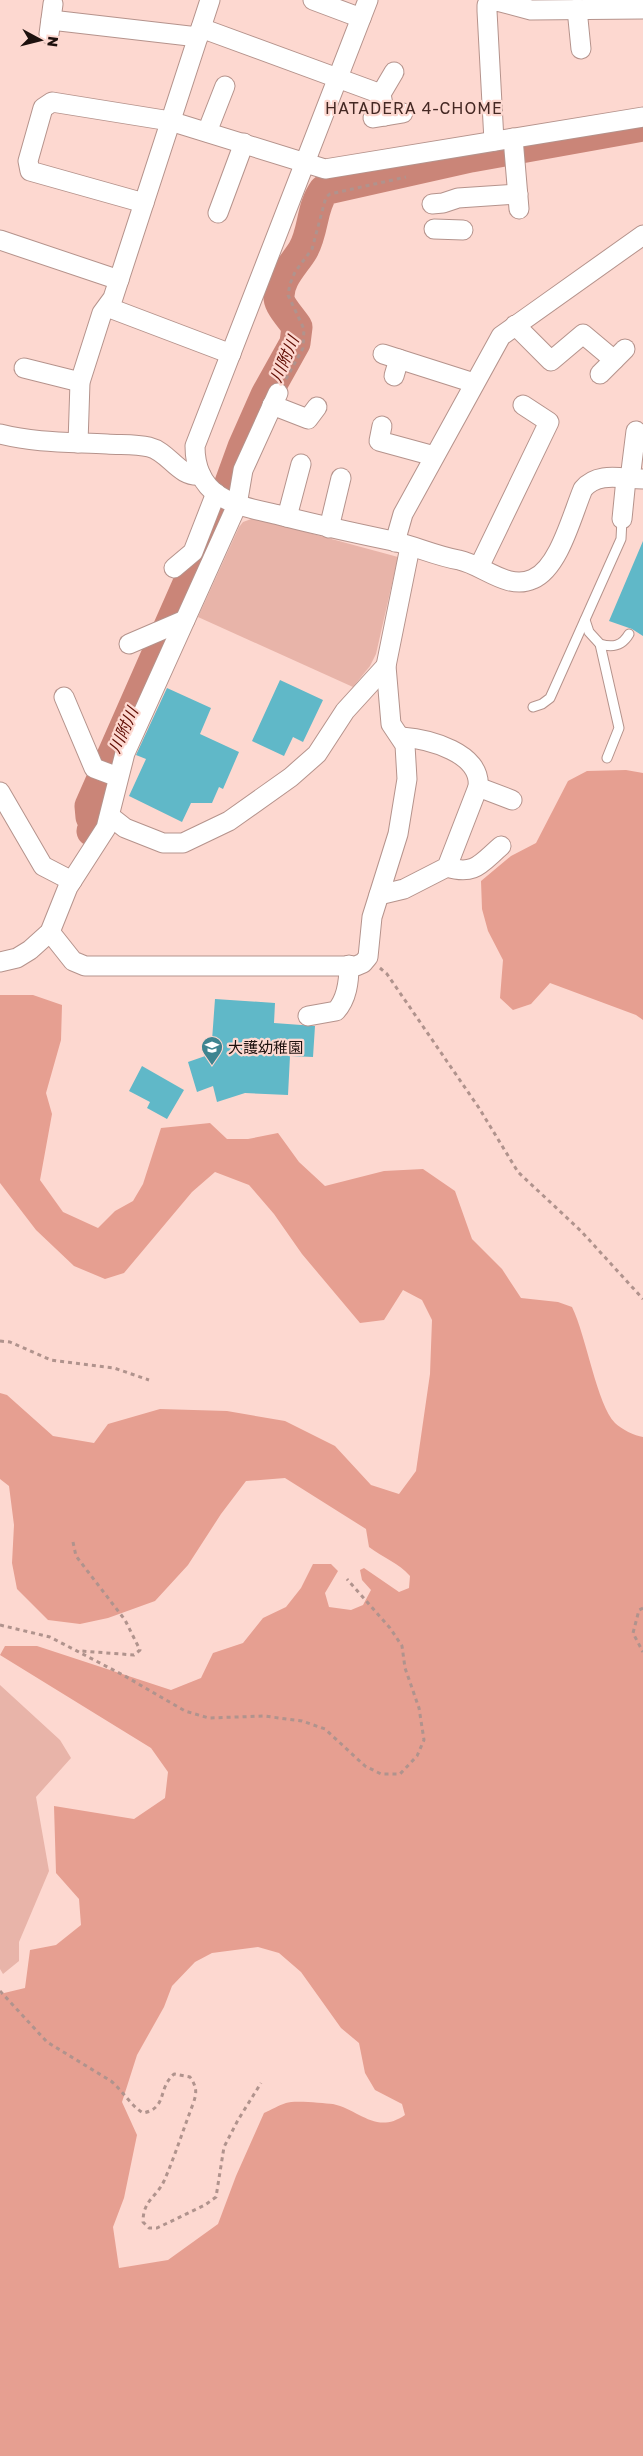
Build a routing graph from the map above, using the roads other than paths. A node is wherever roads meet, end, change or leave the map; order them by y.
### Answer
1 (210, 0) edge
2 (313, 0) edge
3 (368, 0) edge
4 (577, 9) junction
5 (643, 9) edge
6 (361, 18) junction
7 (51, 19) dead end
8 (200, 32) junction
9 (581, 49) dead end
10 (394, 72) dead end
11 (338, 77) junction
12 (225, 86) dead end
13 (381, 94) junction
14 (387, 116) dead end
15 (643, 116) edge
16 (170, 121) junction
17 (207, 132) junction
18 (494, 141) junction
19 (244, 143) junction
20 (514, 147) junction
21 (306, 162) junction
22 (144, 202) junction
23 (218, 213) dead end
24 (448, 229) dead end
25 (643, 235) edge
26 (0, 240) edge
27 (119, 280) junction
28 (107, 307) junction
29 (515, 326) junction
30 (231, 354) junction
31 (392, 363) dead end
32 (24, 368) dead end
33 (600, 374) dead end
34 (80, 382) junction
35 (474, 383) junction
36 (522, 405) dead end
37 (317, 407) dead end
38 (382, 426) dead end
39 (636, 431) dead end
40 (0, 434) edge
41 (78, 443) junction
42 (434, 456) junction
43 (301, 464) dead end
44 (201, 474) junction
45 (341, 478) dead end
46 (633, 479) edge
47 (226, 499) junction
48 (287, 518) junction
49 (622, 519) joint
50 (329, 528) junction
51 (402, 544) junction
52 (479, 567) junction
53 (174, 568) dead end
54 (585, 620) junction
55 (174, 625) junction
56 (629, 634) dead end
57 (129, 644) dead end
58 (600, 644) junction
59 (386, 666) junction
60 (64, 697) dead end
61 (533, 707) dead end
62 (402, 737) junction
63 (607, 758) dead end
64 (109, 774) junction
65 (478, 787) junction
66 (0, 792) edge
67 (512, 800) dead end
68 (108, 822) junction
69 (502, 846) dead end
70 (447, 867) junction
71 (72, 881) junction
72 (379, 895) junction
73 (59, 944) junction
74 (0, 962) edge
75 (350, 966) junction
76 (308, 1016) dead end

1 - 8 street
2 - 6 street
3 - 6 street
4 - 5 street
4 - 9 street
4 - 18 street
6 - 11 street
7 - 8 street
8 - 11 street
8 - 16 street
10 - 13 street
11 - 13 street
11 - 21 street
12 - 17 street
13 - 14 street
15 - 20 street
16 - 17 street
16 - 22 street
16 - 22 street
17 - 19 street
18 - 20 street
18 - 21 street
19 - 21 street
19 - 23 street
20 - 24 street
21 - 30 street
22 - 27 street
25 - 29 street
26 - 27 street
27 - 28 street
28 - 30 street
28 - 34 street
29 - 33 street
29 - 35 street
30 - 44 street
31 - 35 street
32 - 34 street
34 - 41 street
35 - 42 street
36 - 52 street
37 - 47 street
38 - 42 street
39 - 46 street
40 - 41 street
41 - 44 street
42 - 51 street
43 - 48 street
44 - 47 street
45 - 50 street
46 - 49 street
46 - 52 street
47 - 48 street
47 - 53 street
47 - 55 street
48 - 50 street
49 - 54 lane
50 - 51 street
51 - 52 street
51 - 59 street
54 - 58 lane
54 - 61 lane
55 - 57 street
55 - 64 street
56 - 58 lane
58 - 63 lane
59 - 62 street
59 - 68 street
60 - 64 street
62 - 65 street
62 - 72 street
64 - 68 street
65 - 67 street
65 - 70 street
66 - 71 street
68 - 71 street
69 - 70 street
70 - 72 street
71 - 73 street
72 - 75 street
73 - 74 street
73 - 75 street
75 - 76 street

